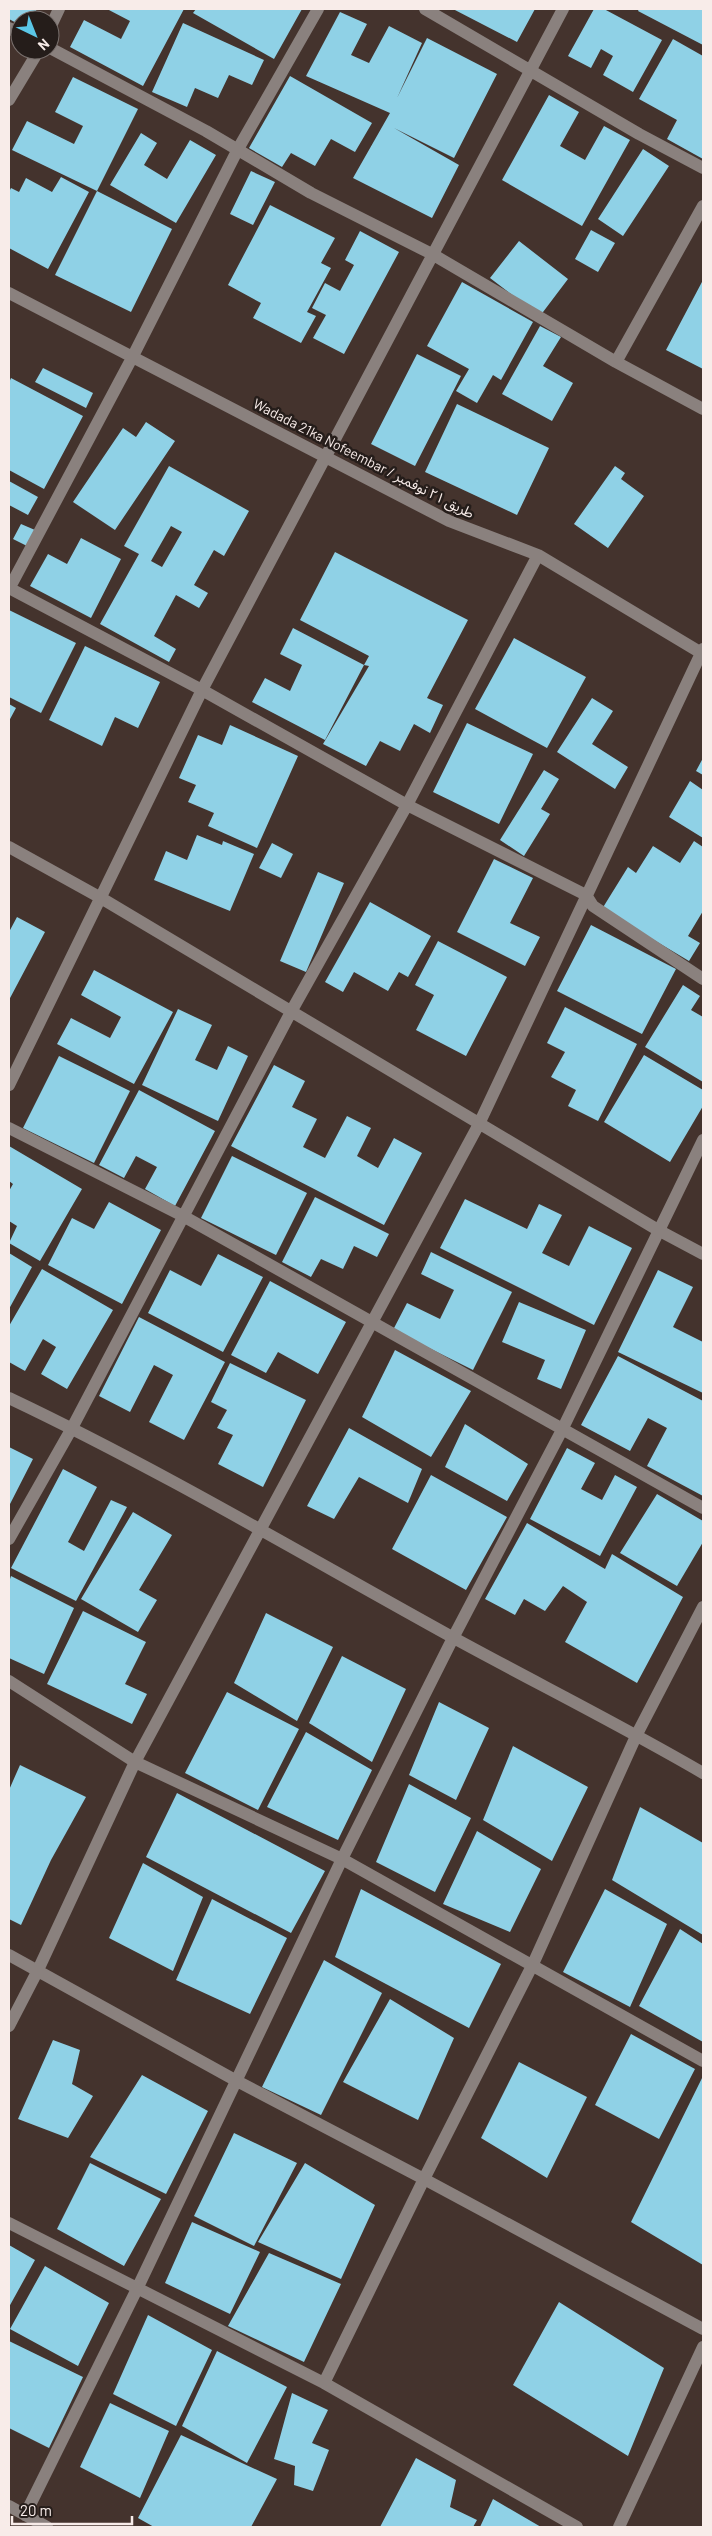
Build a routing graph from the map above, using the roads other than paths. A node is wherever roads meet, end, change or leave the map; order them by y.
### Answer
1 (318, 9) edge
2 (425, 9) edge
3 (563, 9) edge
4 (60, 53) edge
5 (33, 60) edge
6 (530, 72) junction
7 (9, 100) edge
8 (238, 149) junction
9 (703, 168) edge
10 (703, 206) edge
11 (432, 254) junction
12 (9, 293) edge
13 (133, 356) junction
14 (616, 362) junction
15 (703, 409) edge
16 (325, 455) junction
17 (538, 555) junction
18 (9, 588) edge
19 (703, 652) edge
20 (202, 690) junction
21 (407, 805) junction
22 (9, 847) edge
23 (586, 895) junction
24 (101, 898) junction
25 (703, 979) edge
26 (292, 1010) junction
27 (9, 1085) edge
28 (479, 1124) junction
29 (9, 1128) edge
30 (703, 1140) edge
31 (183, 1216) junction
32 (658, 1230) junction
33 (703, 1254) edge
34 (373, 1322) junction
35 (9, 1398) edge
36 (72, 1428) junction
37 (562, 1428) junction
38 (703, 1508) edge
39 (262, 1530) junction
40 (9, 1539) edge
41 (703, 1607) edge
42 (453, 1638) junction
43 (9, 1681) edge
44 (637, 1734) junction
45 (134, 1762) junction
46 (703, 1773) edge
47 (342, 1859) junction
48 (9, 1955) edge
49 (533, 1964) junction
50 (38, 1970) junction
51 (9, 2026) edge
52 (703, 2061) edge
53 (234, 2080) junction
54 (424, 2179) junction
55 (9, 2223) edge
56 (137, 2288) junction
57 (703, 2329) edge
58 (703, 2347) edge
59 (324, 2383) junction
60 (9, 2506) edge
61 (25, 2515) junction
62 (47, 2527) edge
63 (578, 2527) edge
64 (619, 2527) edge

1 - 8 street
2 - 6 street
3 - 6 street
4 - 8 street
5 - 7 street
6 - 9 street
6 - 11 street
8 - 11 street
8 - 13 street
10 - 14 street
11 - 14 street
11 - 16 street
12 - 13 street, Wadada 21ka Nofeembar / طريق ٢١ نوفمبر
13 - 16 street, Wadada 21ka Nofeembar / طريق ٢١ نوفمبر
13 - 18 street
14 - 15 street
16 - 17 street, Wadada 21ka Nofeembar / طريق ٢١ نوفمبر
16 - 20 street
17 - 19 street, Wadada 21ka Nofeembar / طريق ٢١ نوفمبر
17 - 21 street
18 - 20 street
19 - 23 street
20 - 21 street
20 - 24 street
21 - 23 street
21 - 26 street
22 - 24 street
23 - 25 street
23 - 28 street
24 - 26 street
24 - 27 street
26 - 28 street
26 - 31 street
28 - 32 street
28 - 34 street
29 - 31 street
30 - 32 street
31 - 34 street
31 - 36 street
32 - 33 street
32 - 37 street
34 - 37 street
34 - 39 street
35 - 36 street
36 - 39 street
36 - 40 street
37 - 38 street
37 - 42 street
39 - 42 street
39 - 45 street
41 - 44 street
42 - 44 street
42 - 47 street
43 - 45 street
44 - 46 street
44 - 49 street
45 - 47 street
45 - 50 street
47 - 49 street
47 - 53 street
48 - 50 street
49 - 52 street
49 - 54 street
50 - 51 street
50 - 53 street
53 - 54 street
53 - 56 street
54 - 57 street
54 - 59 street
55 - 56 street
56 - 59 street
56 - 61 street
58 - 64 street
59 - 63 street
60 - 61 street
61 - 62 street

